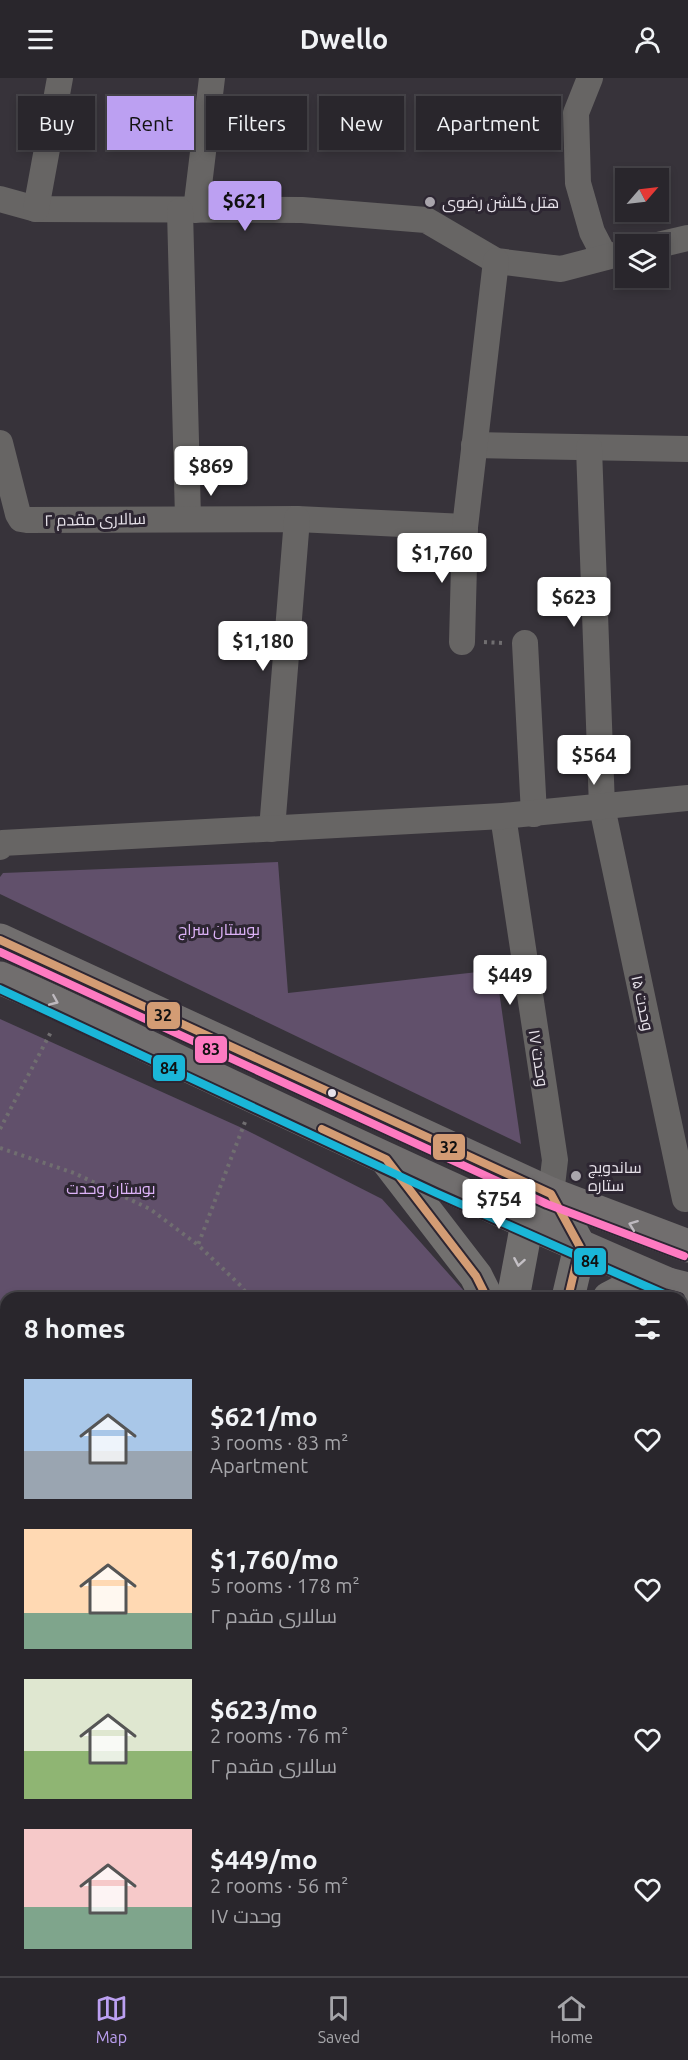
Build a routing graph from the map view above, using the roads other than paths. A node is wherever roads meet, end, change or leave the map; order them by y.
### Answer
1 (60, 78) edge
2 (212, 78) edge
3 (590, 78) edge
4 (0, 199) edge
5 (36, 209) junction
6 (188, 211) junction
7 (688, 238) edge
8 (669, 242) edge
9 (615, 255) edge
10 (496, 261) junction
11 (0, 443) edge
12 (474, 445) junction
13 (588, 448) junction
14 (688, 449) edge
15 (188, 518) junction
16 (297, 519) junction
17 (465, 527) junction
18 (462, 642) road end
19 (525, 643) road end
20 (688, 798) edge
21 (602, 807) junction
22 (534, 813) junction
23 (503, 816) junction
24 (272, 828) junction
25 (1, 841) edge
26 (0, 940) edge
27 (0, 978) edge
28 (386, 1159) junction
29 (551, 1194) junction
30 (685, 1199) dead end
31 (527, 1223) junction
32 (688, 1246) edge
33 (580, 1247) junction
34 (678, 1286) edge
35 (484, 1292) edge
36 (514, 1292) edge
37 (569, 1292) edge
38 (620, 1292) edge

1 - 5 street
2 - 6 street
3 - 9 street
4 - 5 street
5 - 6 street
6 - 10 street
6 - 15 street
7 - 8 street
9 - 10 street
10 - 12 street
11 - 15 street, سالاری مقدم ۲
12 - 13 street
12 - 17 street
13 - 14 street
13 - 21 street, وحدت ۱۵
15 - 16 street, سالاری مقدم ۲
16 - 17 street, سالاری مقدم ۲
16 - 24 street
17 - 18 street
19 - 22 street
20 - 21 street
21 - 22 street
21 - 30 street, وحدت ۱۵
22 - 23 street
23 - 24 street
23 - 29 street, وحدت ۱۷
24 - 25 street
26 - 29 main road
27 -> 28 main road
28 - 31 main road
28 - 35 main road
29 - 31 main road
32 -> 29 main road
29 - 33 main road
31 - 33 main road
31 -> 36 main road
33 - 34 main road
33 - 37 main road
34 - 38 main road

